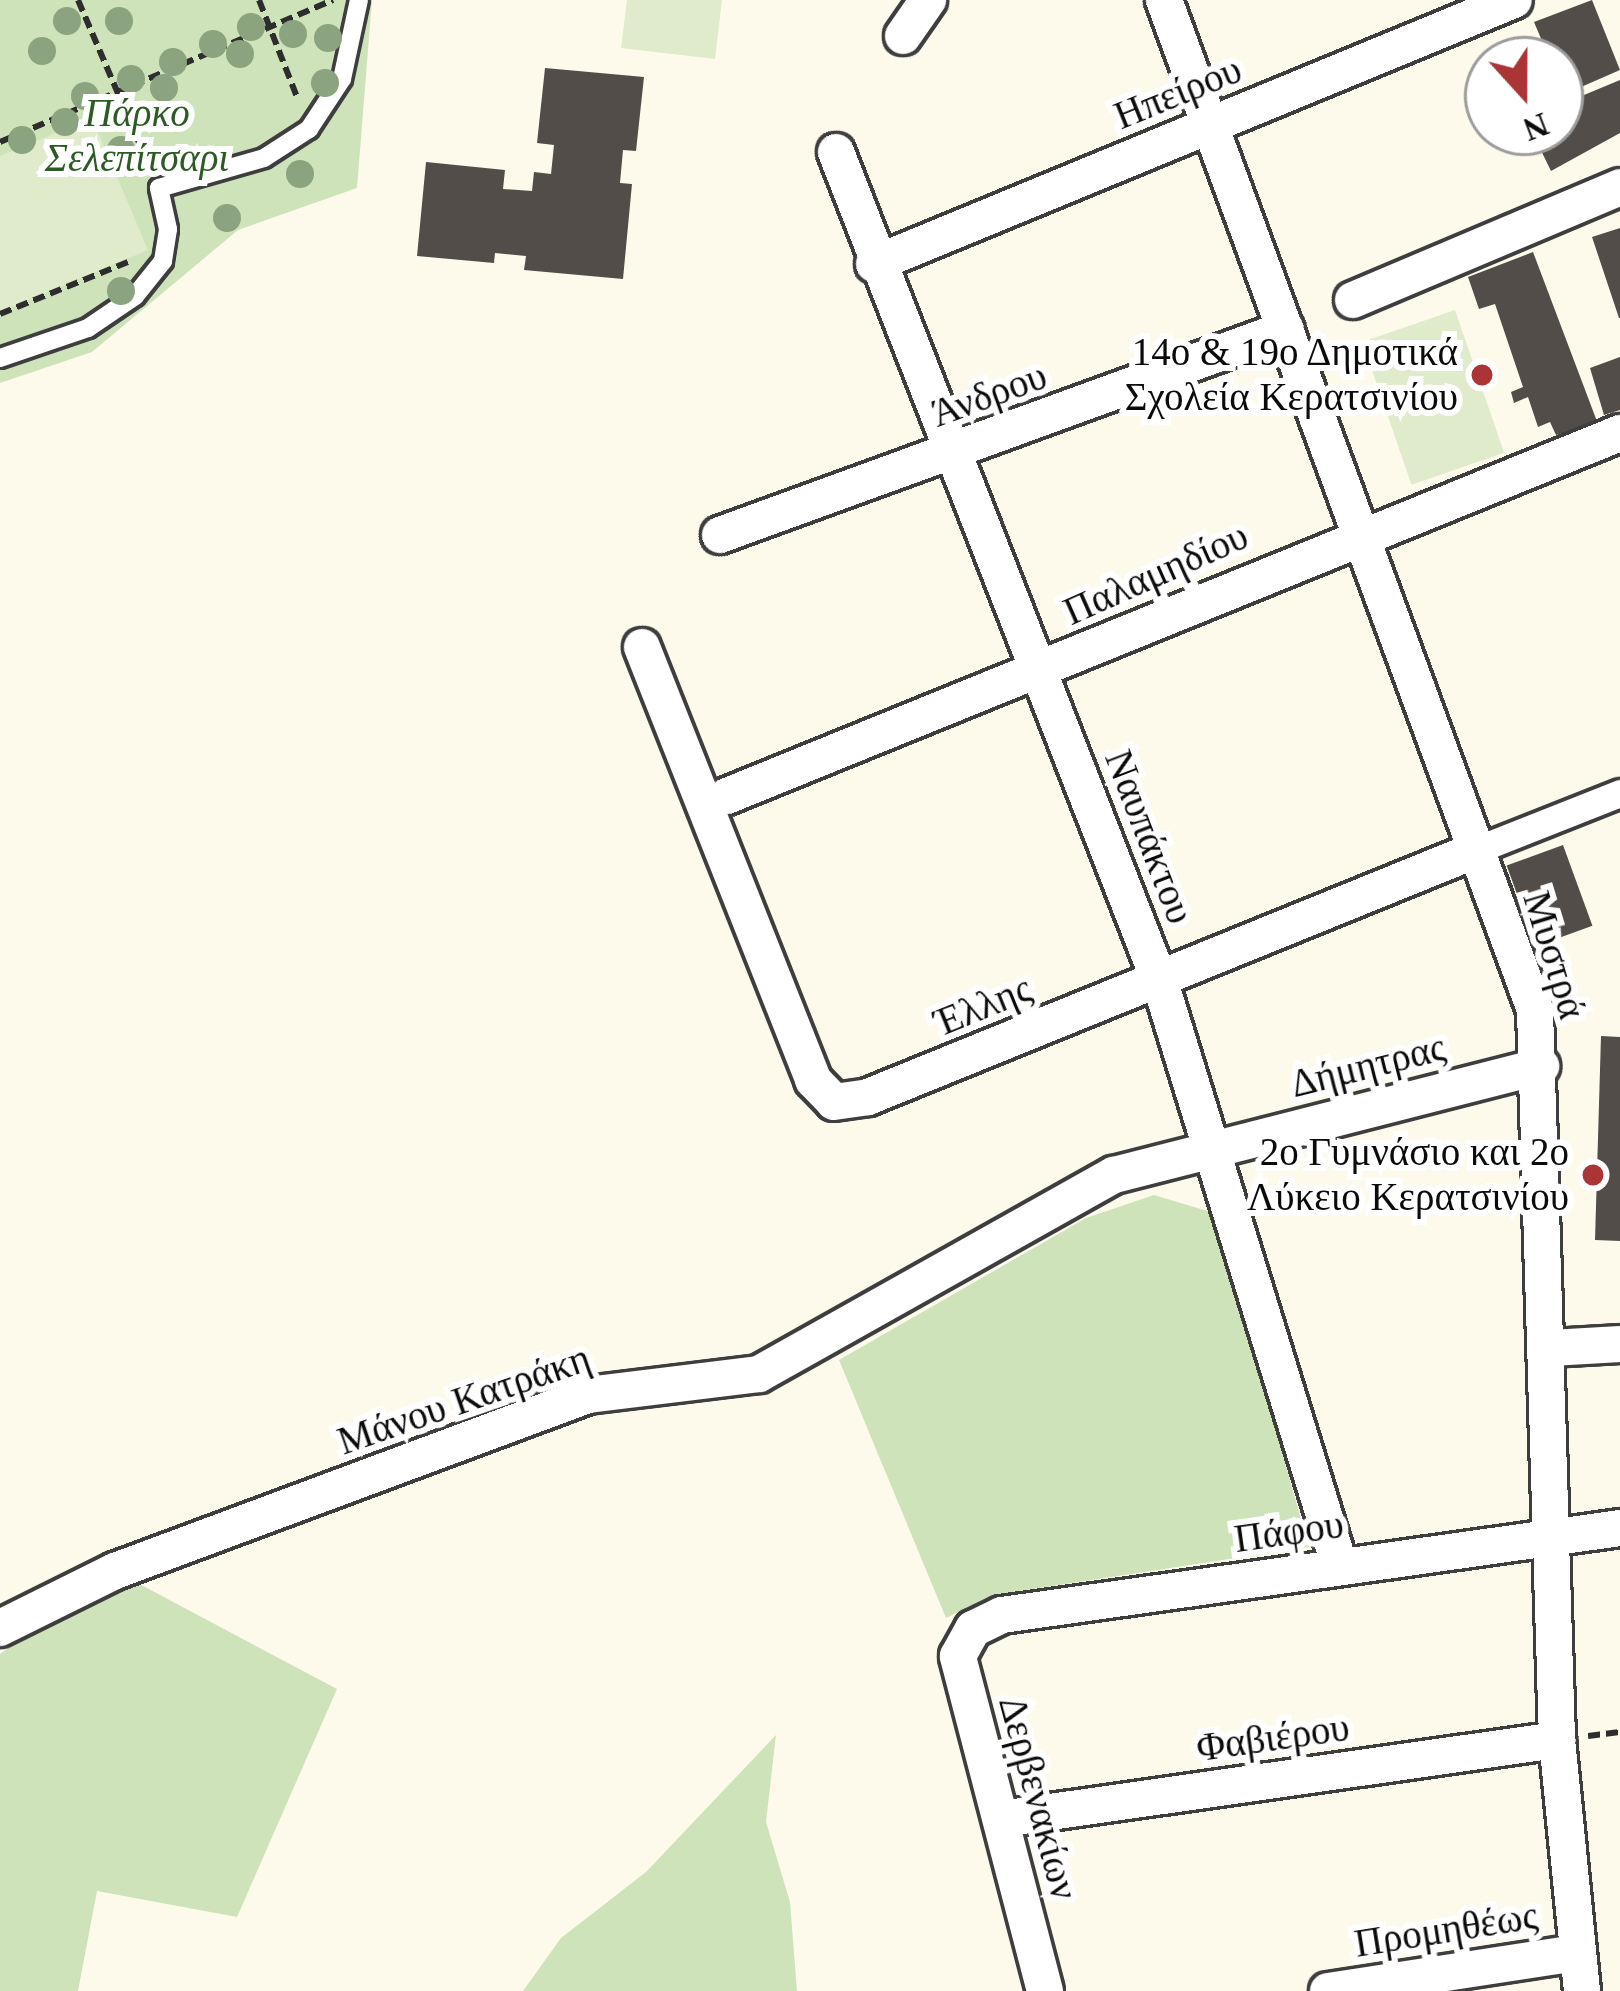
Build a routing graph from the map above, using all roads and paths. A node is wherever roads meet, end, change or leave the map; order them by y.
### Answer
1 (78, 0) edge
2 (259, 0) edge
3 (334, 0) edge
4 (359, 0) edge
5 (928, 0) edge
6 (1164, 0) edge
7 (1514, 0) edge
8 (270, 27) junction
9 (904, 36) dead end
10 (117, 92) junction
11 (1206, 128) junction
12 (309, 129) junction
13 (0, 142) edge
14 (836, 152) dead end
15 (1620, 187) edge
16 (159, 188) junction
17 (165, 248) junction
18 (874, 264) junction
19 (1353, 299) dead end
20 (0, 314) edge
21 (1286, 328) junction
22 (0, 358) edge
23 (1620, 433) edge
24 (948, 456) junction
25 (1360, 531) junction
26 (720, 535) dead end
27 (642, 647) dead end
28 (1040, 671) junction
29 (1620, 793) edge
30 (727, 796) dead end
31 (1476, 850) junction
32 (1160, 982) junction
33 (1540, 1066) junction
34 (1216, 1147) junction
35 (1620, 1344) edge
36 (1551, 1348) junction
37 (1620, 1528) edge
38 (1552, 1537) junction
39 (1340, 1567) junction
40 (0, 1628) edge
41 (973, 1630) joint
42 (1557, 1740) junction
43 (1001, 1819) junction
44 (1577, 1953) junction
45 (1045, 1991) edge
46 (1328, 1991) edge
47 (1582, 1991) edge

1 - 10 path
2 - 8 path
3 - 8 path
4 - 12 lane
5 - 9 street
6 - 11 street, Μυστρά
7 - 11 street, Ηπείρου
8 - 10 path
8 - 12 path
10 - 13 path
10 - 16 path
11 - 18 street, Ηπείρου
11 - 21 street, Μυστρά
12 - 16 lane
14 - 18 street, Ναυπάκτου
15 - 19 street
16 - 17 lane
17 - 20 path
17 - 22 lane
18 - 24 street, Ναυπάκτου
21 - 24 street, Άνδρου
21 - 25 street, Μυστρά
23 - 25 street, Παλαμηδίου
24 - 26 street, Άνδρου
24 - 28 street, Ναυπάκτου
25 - 28 street, Παλαμηδίου
25 - 31 street, Μυστρά
27 - 32 street, Έλλης
28 - 30 street, Παλαμηδίου
28 - 32 street, Ναυπάκτου
29 - 31 street, Έλλης
31 - 32 street, Έλλης
31 - 33 street, Μυστρά
32 - 34 street, Ναυπάκτου
33 - 34 street, Δήμητρας
33 - 36 street, Μυστρά
34 - 39 street, Ναυπάκτου
34 - 40 street, Μάνου Κατράκη
35 - 36 street
36 - 38 street, Μυστρά
37 - 38 street, Πάφου
38 - 39 street, Πάφου
38 - 42 street, Μυστρά
39 - 41 street, Πάφου
41 - 43 street, Δερβενακίων
42 - 43 street, Φαβιέρου
42 - 44 street, Μυστρά
43 - 45 street, Δερβενακίων
44 - 46 street, Προμηθέως
44 - 47 street, Μυστρά

